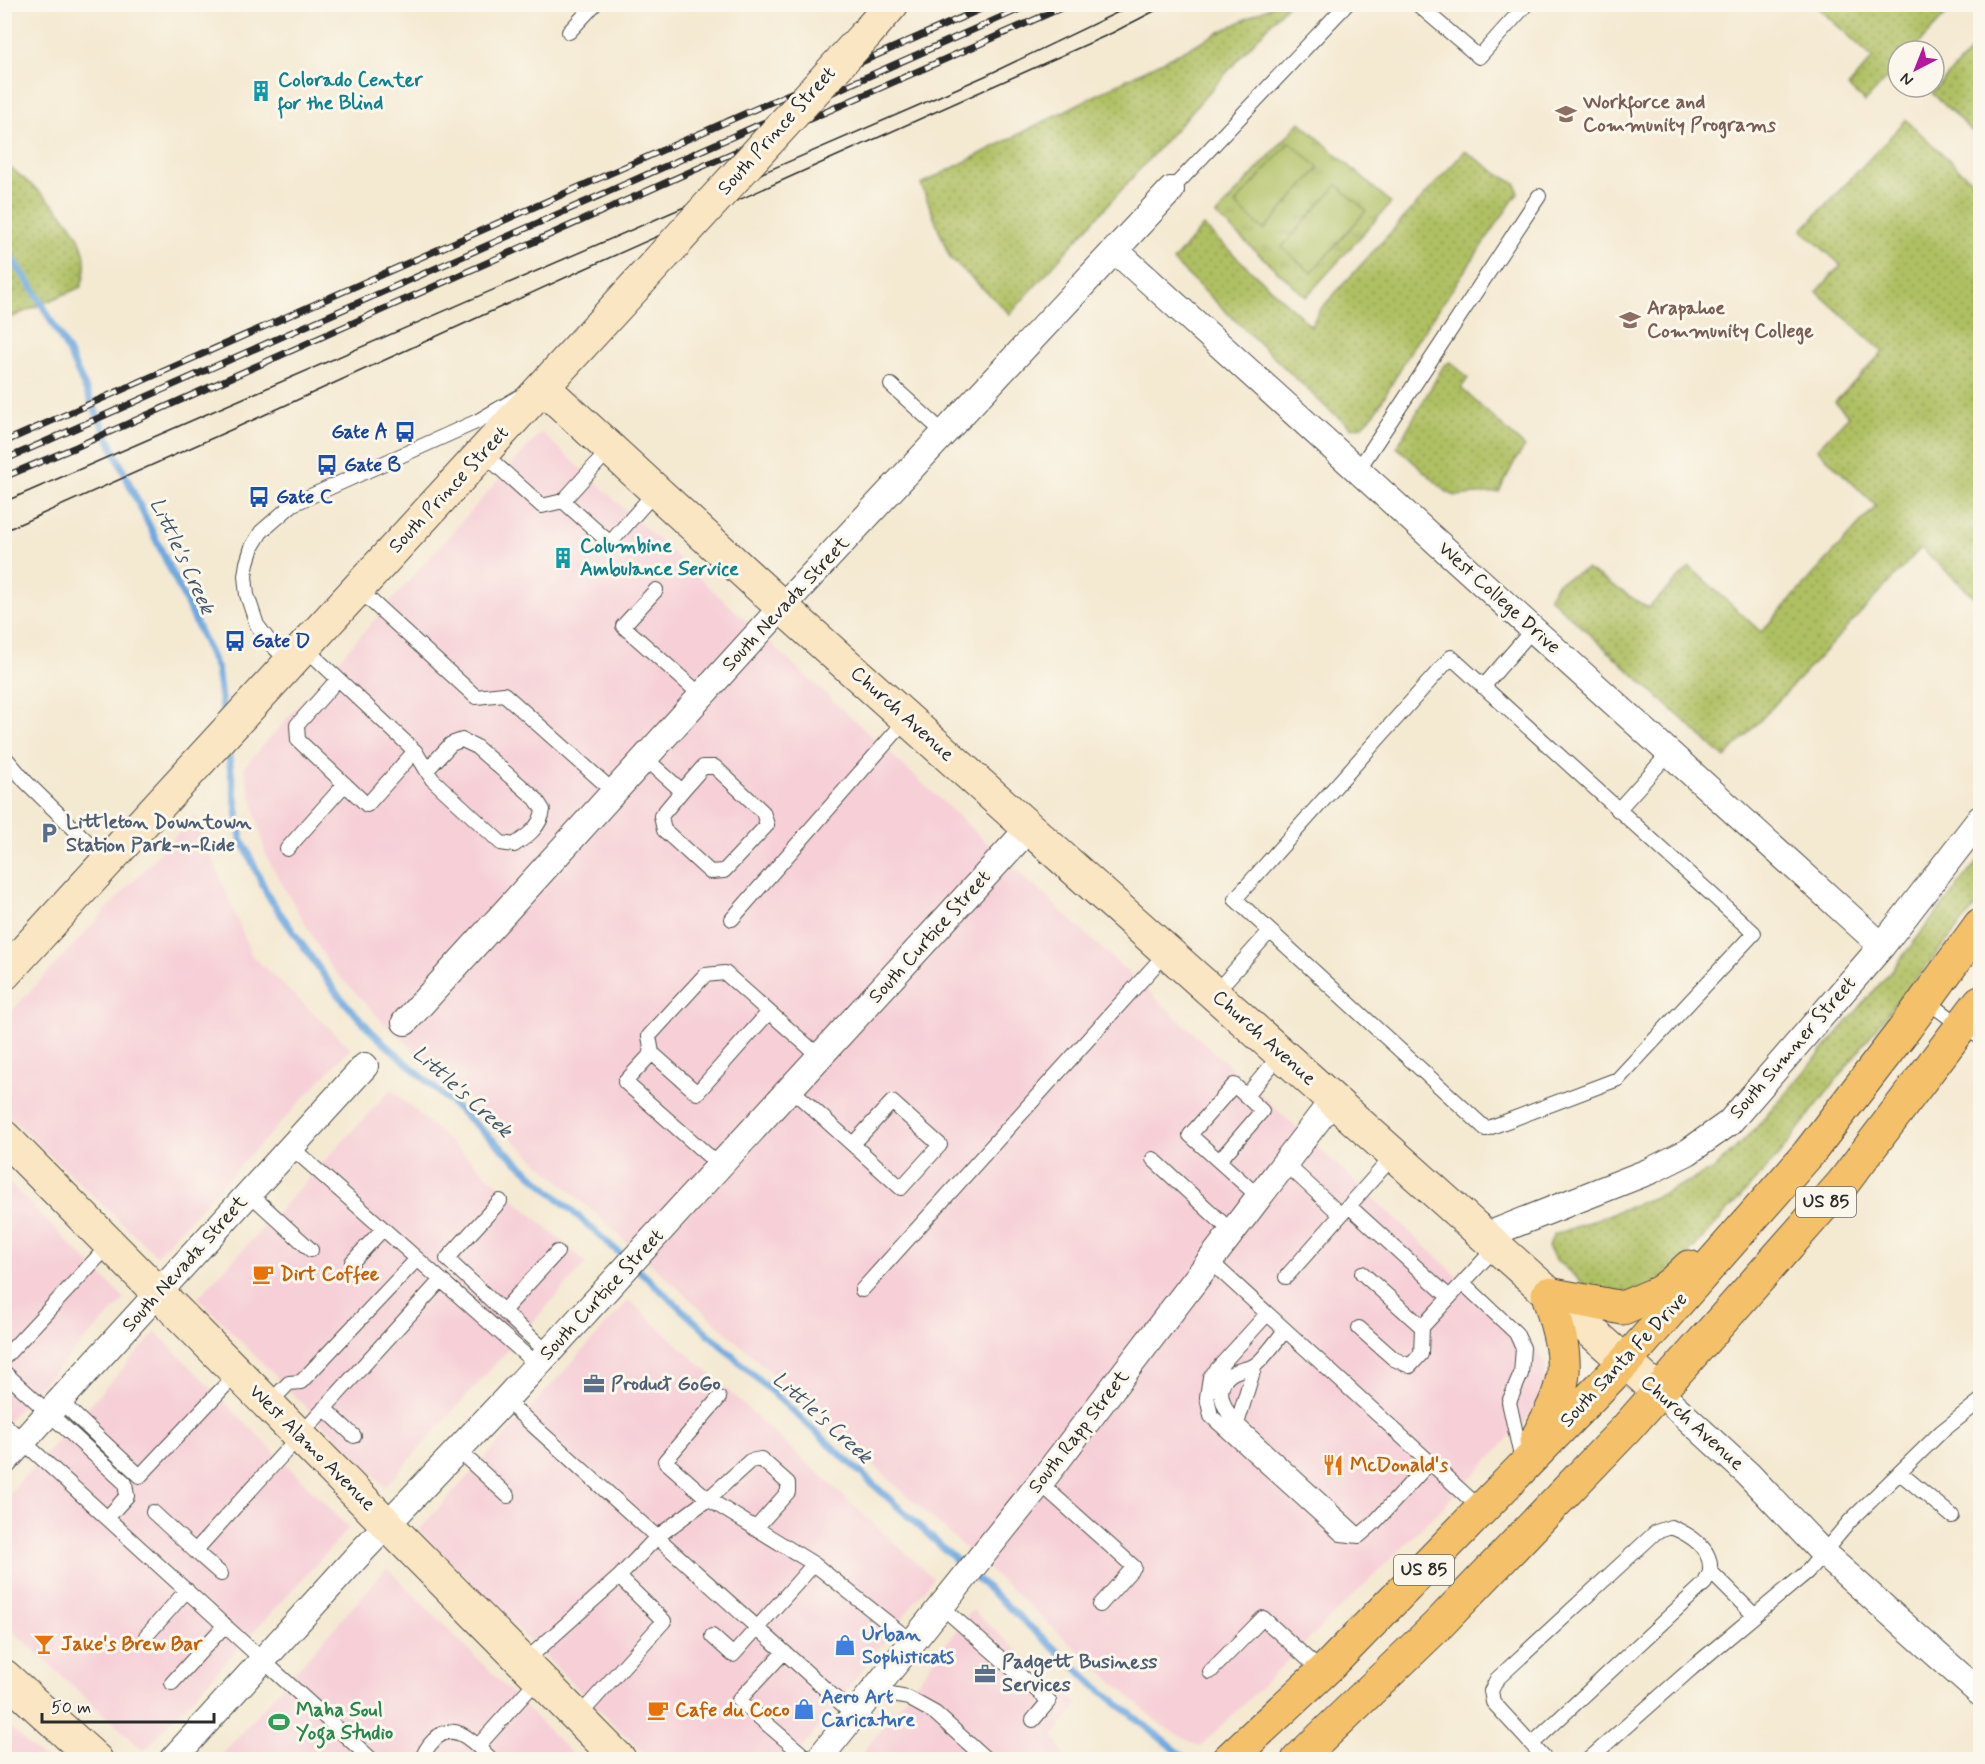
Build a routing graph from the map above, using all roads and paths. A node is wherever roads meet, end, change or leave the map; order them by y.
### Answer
1 (595, 4) edge
2 (892, 4) edge
3 (1347, 4) edge
4 (1417, 4) edge
5 (1522, 4) edge
6 (569, 32) dead end
7 (1171, 190) joint
8 (1539, 195) dead end
9 (1115, 250) junction
10 (891, 385) dead end
11 (543, 387) junction
12 (944, 433) junction
13 (610, 449) junction
14 (483, 453) junction
15 (1358, 470) junction
16 (656, 491) junction
17 (563, 501) junction
18 (357, 588) junction
19 (656, 590) dead end
20 (782, 607) junction
21 (1533, 629) junction
22 (296, 654) junction
23 (338, 679) junction
24 (1483, 687) junction
25 (702, 696) junction
26 (907, 719) junction
27 (415, 751) junction
28 (1670, 753) junction
29 (4, 756) edge
30 (645, 758) junction
31 (427, 770) junction
32 (345, 784) junction
33 (682, 791) junction
34 (614, 792) junction
35 (1618, 810) junction
36 (1980, 819) edge
37 (1029, 828) junction
38 (287, 849) dead end
39 (107, 861) junction
40 (732, 919) dead end
41 (1980, 925) edge
42 (1270, 931) junction
43 (1882, 946) junction
44 (1167, 952) junction
45 (4, 974) edge
46 (1214, 994) junction
47 (770, 1012) junction
48 (1917, 1012) junction
49 (405, 1022) dead end
50 (1974, 1022) edge
51 (652, 1053) junction
52 (1281, 1054) junction
53 (820, 1057) junction
54 (365, 1066) dead end
55 (791, 1089) junction
56 (1246, 1096) junction
57 (1333, 1100) junction
58 (4, 1137) edge
59 (853, 1144) junction
60 (291, 1147) junction
61 (1394, 1155) junction
62 (1153, 1159) dead end
63 (1219, 1161) junction
64 (1285, 1163) junction
65 (720, 1166) junction
66 (249, 1193) junction
67 (1259, 1197) junction
68 (500, 1201) dead end
69 (1345, 1210) junction
70 (383, 1228) junction
71 (1232, 1232) junction
72 (1490, 1241) junction
73 (110, 1244) junction
74 (310, 1250) dead end
75 (557, 1252) dead end
76 (417, 1259) junction
77 (352, 1262) dead end
78 (1210, 1262) junction
79 (1362, 1272) dead end
80 (1286, 1277) dead end
81 (441, 1280) junction
82 (1463, 1283) junction
83 (862, 1290) dead end
84 (158, 1293) junction
85 (1548, 1294) junction
86 (1449, 1297) junction
87 (503, 1311) junction
88 (1267, 1314) junction
89 (1422, 1326) junction
90 (1359, 1328) dead end
91 (1285, 1330) junction
92 (4, 1358) edge
93 (543, 1359) junction
94 (1625, 1362) junction
95 (1255, 1365) junction
96 (4, 1372) edge
97 (237, 1373) junction
98 (1659, 1392) junction
99 (719, 1398) dead end
100 (506, 1400) junction
101 (1980, 1401) edge
102 (268, 1404) junction
103 (54, 1407) junction
104 (324, 1408) junction
105 (1237, 1424) junction
106 (14, 1433) edge
107 (299, 1435) junction
108 (354, 1436) dead end
109 (458, 1450) junction
110 (4, 1462) edge
111 (1430, 1462) junction
112 (1524, 1467) junction
113 (1900, 1473) junction
114 (1040, 1483) junction
115 (508, 1496) dead end
116 (708, 1499) junction
117 (1482, 1510) junction
118 (153, 1512) dead end
119 (1952, 1516) dead end
120 (107, 1518) junction
121 (387, 1524) junction
122 (754, 1529) junction
123 (1359, 1536) junction
124 (657, 1537) junction
125 (195, 1551) junction
126 (1823, 1553) junction
127 (814, 1564) junction
128 (1710, 1571) junction
129 (221, 1574) dead end
130 (620, 1577) junction
131 (187, 1590) junction
132 (1100, 1605) dead end
133 (941, 1606) junction
134 (1754, 1615) junction
135 (225, 1625) junction
136 (758, 1628) junction
137 (146, 1636) dead end
138 (712, 1636) dead end
139 (912, 1642) junction
140 (784, 1652) junction
141 (263, 1659) junction
142 (532, 1670) junction
143 (1210, 1672) dead end
144 (1322, 1672) junction
145 (4, 1676) edge
146 (172, 1683) dead end
147 (872, 1691) junction
148 (1980, 1693) edge
149 (854, 1715) junction
150 (578, 1717) junction
151 (1033, 1720) dead end
152 (1532, 1744) junction
153 (478, 1746) junction
154 (1234, 1754) edge
155 (96, 1760) edge
156 (172, 1760) edge
157 (372, 1760) edge
158 (422, 1760) edge
159 (492, 1760) edge
160 (620, 1760) edge
161 (809, 1760) edge
162 (818, 1760) edge
163 (987, 1760) edge
164 (1298, 1760) edge
165 (1546, 1760) edge
166 (1588, 1760) edge

1 - 6 lane
2 - 11 street, South Prince Street, bridge
3 - 7 lane
4 - 5 lane
7 - 9 street, South Nevada Street
8 - 15 lane
9 - 12 street, South Nevada Street
9 - 15 street, West College Drive
10 - 12 lane
11 - 13 street, Church Avenue
11 - 14 street, South Prince Street
11 - 22 lane
12 - 20 street, South Nevada Street
13 - 16 street, Church Avenue
13 - 17 lane
14 - 17 lane
14 - 18 street, South Prince Street
15 - 21 street, West College Drive
16 - 17 lane
16 - 20 street, Church Avenue
18 - 22 street, South Prince Street
18 - 34 lane
19 - 25 lane
20 - 25 street, South Nevada Street
20 - 26 street, Church Avenue
21 - 24 lane
21 - 28 street, West College Drive
22 - 23 lane
22 - 39 street, South Prince Street
23 - 27 lane
23 - 32 lane
24 - 35 lane
24 - 42 lane
25 - 30 street, South Nevada Street
26 - 37 street, Church Avenue
26 - 40 lane
27 - 31 lane
27 - 32 lane
28 - 35 lane
28 - 43 street, West College Drive
29 - 39 lane
30 - 33 lane
30 - 34 street, South Nevada Street
31 - 31 lane
32 - 38 lane
33 - 33 lane
34 - 49 street, South Nevada Street
35 - 42 lane
36 - 43 street, South Sumner Street
37 - 44 street, Church Avenue
37 - 53 street, South Curtice Street
39 - 45 street, South Prince Street
41 - 48 highway, South Santa Fe Drive / US 85
42 - 46 lane
43 - 72 street, South Sumner Street
44 - 46 street, Church Avenue
44 - 83 lane
46 - 52 street, Church Avenue
47 - 51 lane
47 - 51 lane
47 - 53 lane
48 - 50 lane
48 - 85 highway
48 - 94 highway, South Santa Fe Drive / US 85
50 - 98 highway, US 85
51 - 65 lane
52 - 56 lane
52 - 57 street, Church Avenue
53 - 55 street, South Curtice Street
54 - 60 street, South Nevada Street
55 - 59 lane
55 - 65 street, South Curtice Street
56 - 63 lane
56 - 63 lane
57 - 61 street, Church Avenue
57 - 64 street, South Rapp Street
58 - 73 street, West Alamo Avenue
59 - 59 lane
60 - 66 street, South Nevada Street
60 - 70 lane
61 - 69 lane
61 - 72 street, Church Avenue
62 - 71 lane
63 - 67 lane
64 - 67 street, South Rapp Street
64 - 69 lane
65 - 93 street, South Curtice Street
66 - 74 lane
66 - 84 street, South Nevada Street
67 - 71 street, South Rapp Street
68 - 87 lane
69 - 80 lane
69 - 86 lane
70 - 76 lane
70 - 77 lane
71 - 78 street, South Rapp Street
72 - 82 lane
72 - 85 street, Church Avenue
73 - 84 street, West Alamo Avenue
73 - 92 lane
75 - 87 lane
76 - 81 lane
76 - 102 lane
78 - 88 lane
78 - 114 street, South Rapp Street
79 - 89 lane
81 - 93 lane
81 - 104 lane
82 - 86 lane
82 - 112 lane
84 - 97 street, West Alamo Avenue
84 - 103 street, South Nevada Street
85 - 94 street, Church Avenue
85 - 112 highway
86 - 89 lane
87 - 93 lane
88 - 91 lane
88 - 123 lane
89 - 90 lane
91 - 95 lane
91 - 111 lane
93 - 100 street, South Curtice Street
94 - 98 street, Church Avenue
94 - 112 highway, South Santa Fe Drive / US 85
95 - 105 lane
95 - 105 lane
96 - 103 lane
97 - 102 street, West Alamo Avenue
97 - 103 lane
98 - 126 street, Church Avenue
98 - 164 highway, US 85
99 - 116 lane
100 - 109 street, South Curtice Street
100 - 124 lane
101 - 113 lane
102 - 107 street, West Alamo Avenue
103 - 106 street, South Nevada Street
103 - 120 lane
104 - 107 lane
104 - 108 lane
105 - 123 lane
106 - 110 street, South Nevada Street
106 - 120 lane
107 - 121 street, West Alamo Avenue
107 - 125 lane
109 - 115 lane
109 - 121 street, South Curtice Street
111 - 117 lane
111 - 123 lane
112 - 117 highway, South Santa Fe Drive / US 85
113 - 119 lane
113 - 126 lane
114 - 132 lane
114 - 133 street, South Rapp Street
116 - 122 lane
116 - 122 lane
116 - 124 lane
117 - 144 highway, South Santa Fe Drive / US 85
118 - 125 lane
120 - 131 lane
121 - 141 street, South Curtice Street
121 - 142 street, West Alamo Avenue
122 - 127 lane
124 - 130 lane
124 - 136 lane
125 - 129 lane
126 - 134 lane
126 - 148 street, Church Avenue
127 - 136 lane
127 - 139 lane
128 - 134 lane
128 - 152 lane
128 - 152 lane
130 - 142 lane
130 - 150 lane
131 - 135 lane
131 - 137 lane
133 - 139 street, South Rapp Street
133 - 151 lane
134 - 166 lane
135 - 141 lane
135 - 146 lane
136 - 138 lane
136 - 140 lane
139 - 147 street, South Rapp Street
140 - 149 lane
140 - 161 lane
141 - 156 street, South Curtice Street
141 - 157 lane
142 - 150 street, West Alamo Avenue
142 - 153 lane
143 - 144 lane
144 - 154 highway, South Santa Fe Drive / US 85
145 - 155 street
147 - 149 street, South Rapp Street
147 - 163 lane
149 - 162 street, South Rapp Street
150 - 160 street, West Alamo Avenue
152 - 165 lane
153 - 158 lane
153 - 159 lane

